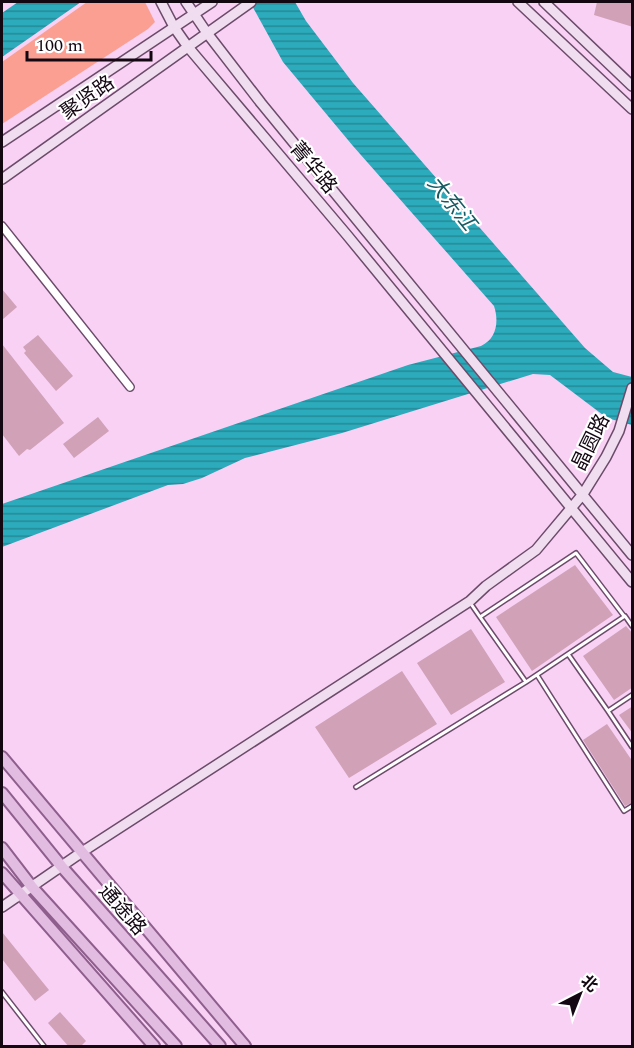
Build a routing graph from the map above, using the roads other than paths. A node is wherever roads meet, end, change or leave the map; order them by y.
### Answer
1 (161, 2) edge
2 (186, 2) edge
3 (212, 2) edge
4 (251, 2) edge
5 (518, 2) edge
6 (544, 2) edge
7 (193, 14) junction
8 (174, 27) junction
9 (207, 33) junction
10 (189, 47) junction
11 (633, 86) edge
12 (633, 109) edge
13 (2, 142) edge
14 (2, 179) edge
15 (2, 226) edge
16 (130, 387) dead end
17 (633, 388) edge
18 (583, 494) junction
19 (572, 507) junction
20 (633, 555) edge
21 (633, 582) edge
22 (470, 601) junction
23 (625, 616) junction
24 (480, 618) junction
25 (633, 626) edge
26 (568, 654) junction
27 (537, 675) junction
28 (526, 682) junction
29 (633, 694) edge
30 (608, 711) junction
31 (633, 747) edge
32 (2, 757) edge
33 (356, 787) dead end
34 (2, 793) edge
35 (633, 806) edge
36 (2, 848) edge
37 (82, 852) junction
38 (62, 867) junction
39 (2, 873) edge
40 (32, 887) junction
41 (19, 895) junction
42 (2, 907) edge
43 (2, 992) edge
44 (44, 1047) edge
45 (154, 1047) edge
46 (176, 1047) edge
47 (220, 1047) edge
48 (245, 1047) edge

1 - 8 street, 菁华路
2 - 7 street
3 - 7 street, 聚贤路
4 - 9 street, 聚贤路
5 - 12 street
6 - 11 street
7 - 8 street, 聚贤路
7 - 9 street
8 - 10 street, 菁华路
8 - 13 street, 聚贤路
9 - 10 street, 聚贤路
9 - 18 street
10 - 14 street, 聚贤路
10 - 19 street, 菁华路
15 - 16 street
17 - 18 street, 晶圆路
18 - 19 street, 晶圆路
18 - 20 street
19 - 21 street
19 - 22 street, 晶圆路
22 - 24 lane
22 - 37 street, 晶圆路
23 - 24 lane
23 - 25 lane
23 - 26 lane
24 - 28 lane
26 - 27 lane
26 - 30 lane
27 - 28 lane
27 - 35 lane
28 - 33 lane
29 - 30 lane
30 - 31 lane
32 - 37 main road
34 - 38 main road, 通途路
36 - 40 main road
37 - 38 street, 晶圆路
37 - 48 main road
38 - 40 street, 晶圆路
38 - 47 main road, 通途路
39 - 41 main road
40 - 41 street, 晶圆路
40 - 46 main road
41 - 42 street, 晶圆路
41 - 45 main road
43 - 44 lane

